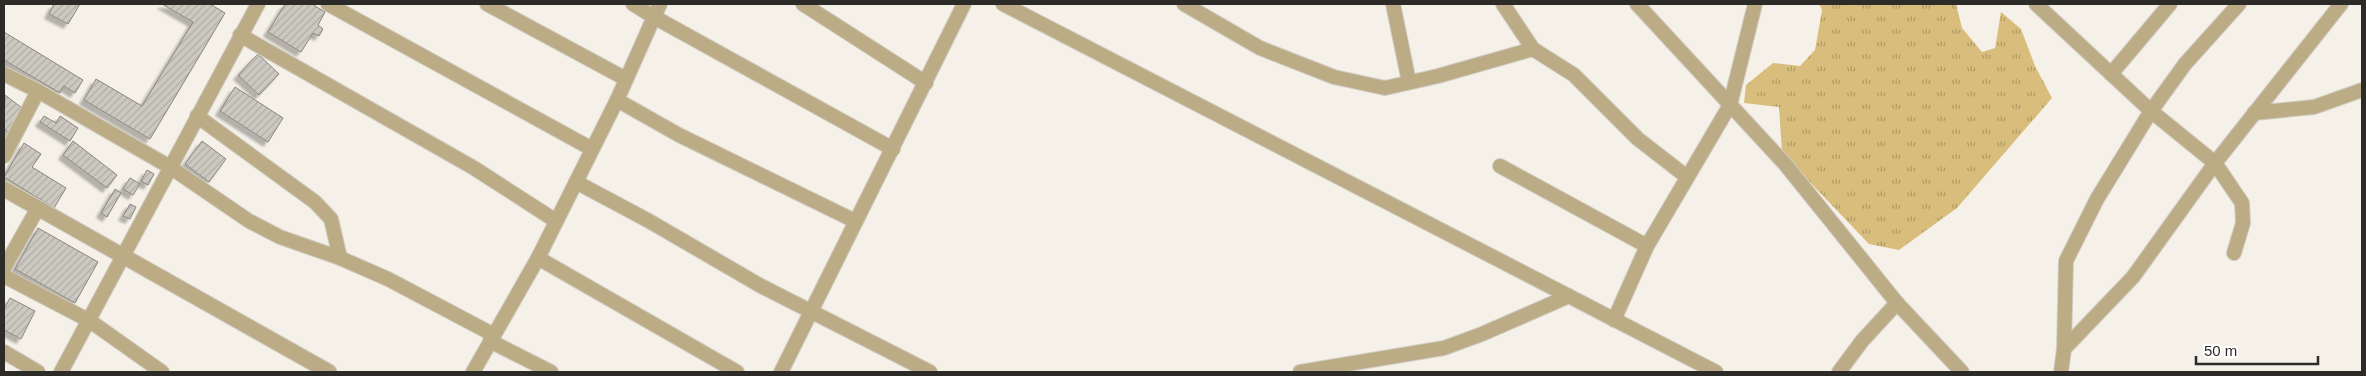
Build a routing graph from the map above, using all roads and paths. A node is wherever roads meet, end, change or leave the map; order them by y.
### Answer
1 (258, 4) edge
2 (328, 4) edge
3 (487, 4) edge
4 (633, 4) edge
5 (660, 4) edge
6 (803, 4) edge
7 (964, 4) edge
8 (1003, 4) edge
9 (1184, 4) edge
10 (1393, 4) edge
11 (1503, 4) edge
12 (1637, 4) edge
13 (1755, 4) edge
14 (2036, 4) edge
15 (2170, 4) edge
16 (2239, 4) edge
17 (2341, 4) edge
18 (654, 18) junction
19 (240, 35) junction
20 (1533, 49) junction
21 (4, 74) edge
22 (2110, 74) junction
23 (626, 80) junction
24 (926, 82) junction
25 (1409, 82) junction
26 (2362, 90) edge
27 (38, 91) junction
28 (617, 100) junction
29 (1730, 104) junction
30 (2151, 111) junction
31 (2254, 113) junction
32 (197, 116) junction
33 (592, 149) junction
34 (893, 149) junction
35 (4, 156) edge
36 (2214, 163) junction
37 (1500, 166) dead end
38 (170, 167) junction
39 (1687, 177) junction
40 (576, 182) junction
41 (4, 189) edge
42 (38, 208) junction
43 (556, 221) junction
44 (855, 221) junction
45 (1647, 246) junction
46 (2234, 253) dead end
47 (123, 255) junction
48 (340, 258) junction
49 (538, 258) junction
50 (4, 268) edge
51 (4, 276) edge
52 (1569, 296) junction
53 (1897, 303) junction
54 (811, 310) junction
55 (1614, 320) junction
56 (90, 321) junction
57 (492, 338) junction
58 (2064, 349) junction
59 (4, 352) edge
60 (38, 372) edge
61 (60, 372) edge
62 (162, 372) edge
63 (329, 372) edge
64 (472, 372) edge
65 (551, 372) edge
66 (737, 372) edge
67 (781, 372) edge
68 (930, 372) edge
69 (1300, 372) edge
70 (1716, 372) edge
71 (1839, 372) edge
72 (1962, 372) edge
73 (2061, 372) edge

1 - 19 street
2 - 33 street
3 - 23 street
4 - 18 street
5 - 18 street
6 - 24 street
7 - 24 street
8 - 52 street
9 - 25 street
10 - 25 street
11 - 20 street
12 - 29 street
13 - 29 street
14 - 22 street
15 - 22 street
16 - 30 street
17 - 31 street
18 - 23 street
18 - 34 street
19 - 32 street
19 - 43 street
20 - 25 street
20 - 39 street
21 - 27 street
22 - 30 street
23 - 28 street
24 - 34 street
26 - 31 street
27 - 35 street
27 - 38 street
28 - 33 street
28 - 44 street
29 - 39 street
29 - 53 street
30 - 36 street
30 - 58 street
31 - 36 street
32 - 38 street
32 - 48 street
33 - 40 street
34 - 44 street
36 - 46 street
36 - 58 street
37 - 45 street
38 - 47 street
38 - 48 street
39 - 45 street
40 - 43 street
40 - 54 street
41 - 42 street
42 - 47 street
42 - 50 street
43 - 49 street
44 - 54 street
45 - 55 street
47 - 56 street
47 - 63 street
48 - 57 street
49 - 57 street
49 - 66 street
51 - 56 street
52 - 55 street
52 - 69 street
53 - 71 street
53 - 72 street
54 - 67 street
54 - 68 street
55 - 70 street
56 - 61 street
56 - 62 street
57 - 64 street
57 - 65 street
58 - 73 street
59 - 60 street

